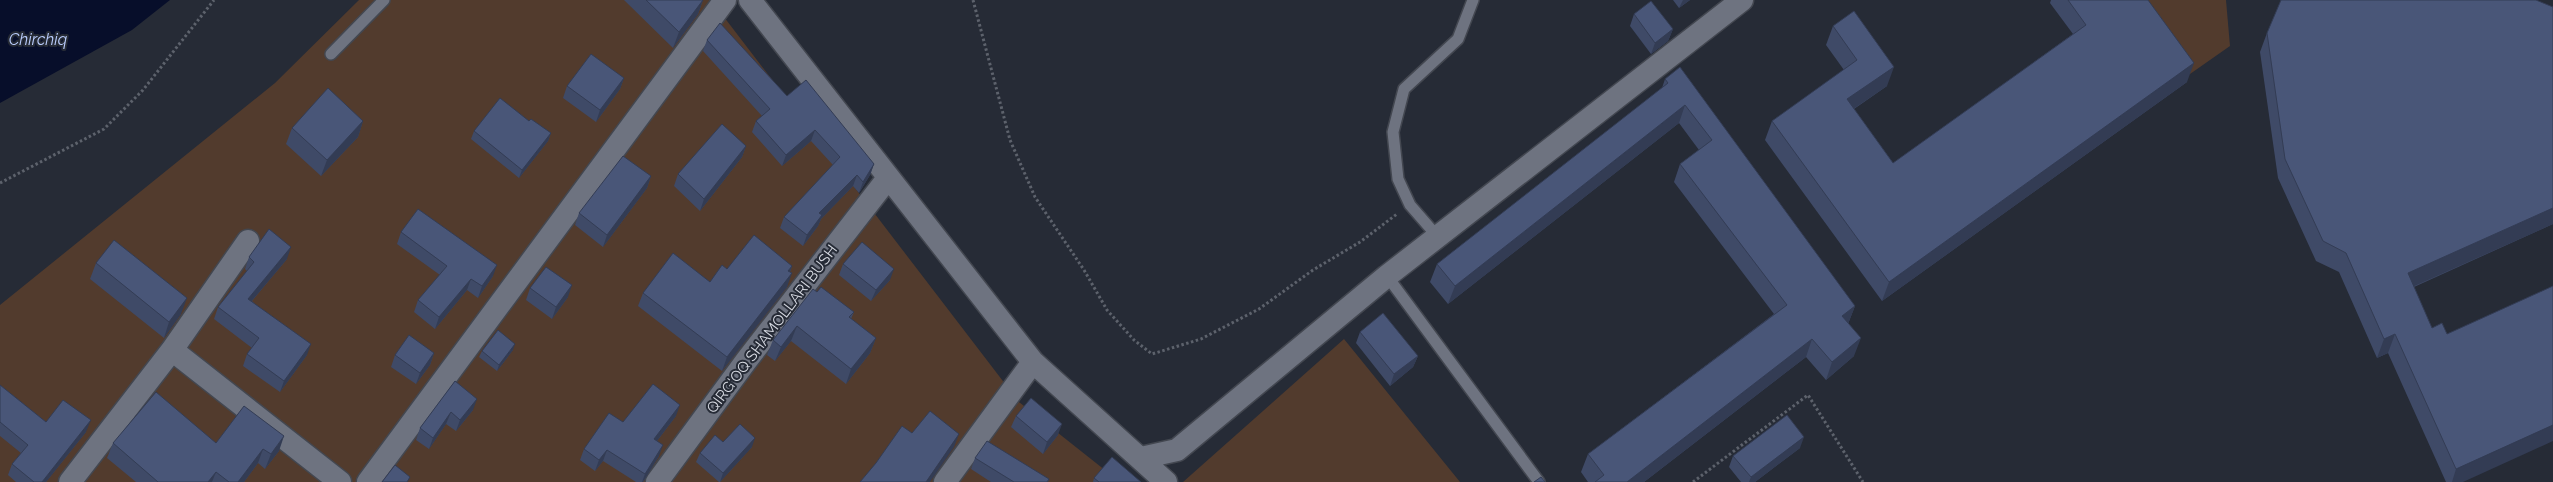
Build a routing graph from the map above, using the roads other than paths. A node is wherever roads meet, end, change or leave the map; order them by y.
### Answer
1 (384, 0) edge
2 (726, 0) edge
3 (750, 0) edge
4 (1473, 0) edge
5 (1742, 0) edge
6 (331, 54) dead end
7 (888, 178) junction
8 (1437, 236) junction
9 (248, 241) dead end
10 (1387, 276) junction
11 (172, 350) junction
12 (1033, 362) junction
13 (1141, 458) junction
14 (70, 482) edge
15 (340, 482) edge
16 (368, 482) edge
17 (657, 482) edge
18 (946, 482) edge
19 (1166, 482) edge
20 (1539, 482) edge

1 - 6 lane
2 - 16 street
3 - 7 street
4 - 8 lane
5 - 8 street
7 - 12 street
7 - 17 street, QIRG'OQ SHAMOLLARI BUSH
8 - 10 street
9 - 11 street
10 - 13 street
10 - 20 lane
11 - 14 street
11 - 15 street
12 - 13 street
12 - 18 street
13 - 19 street

